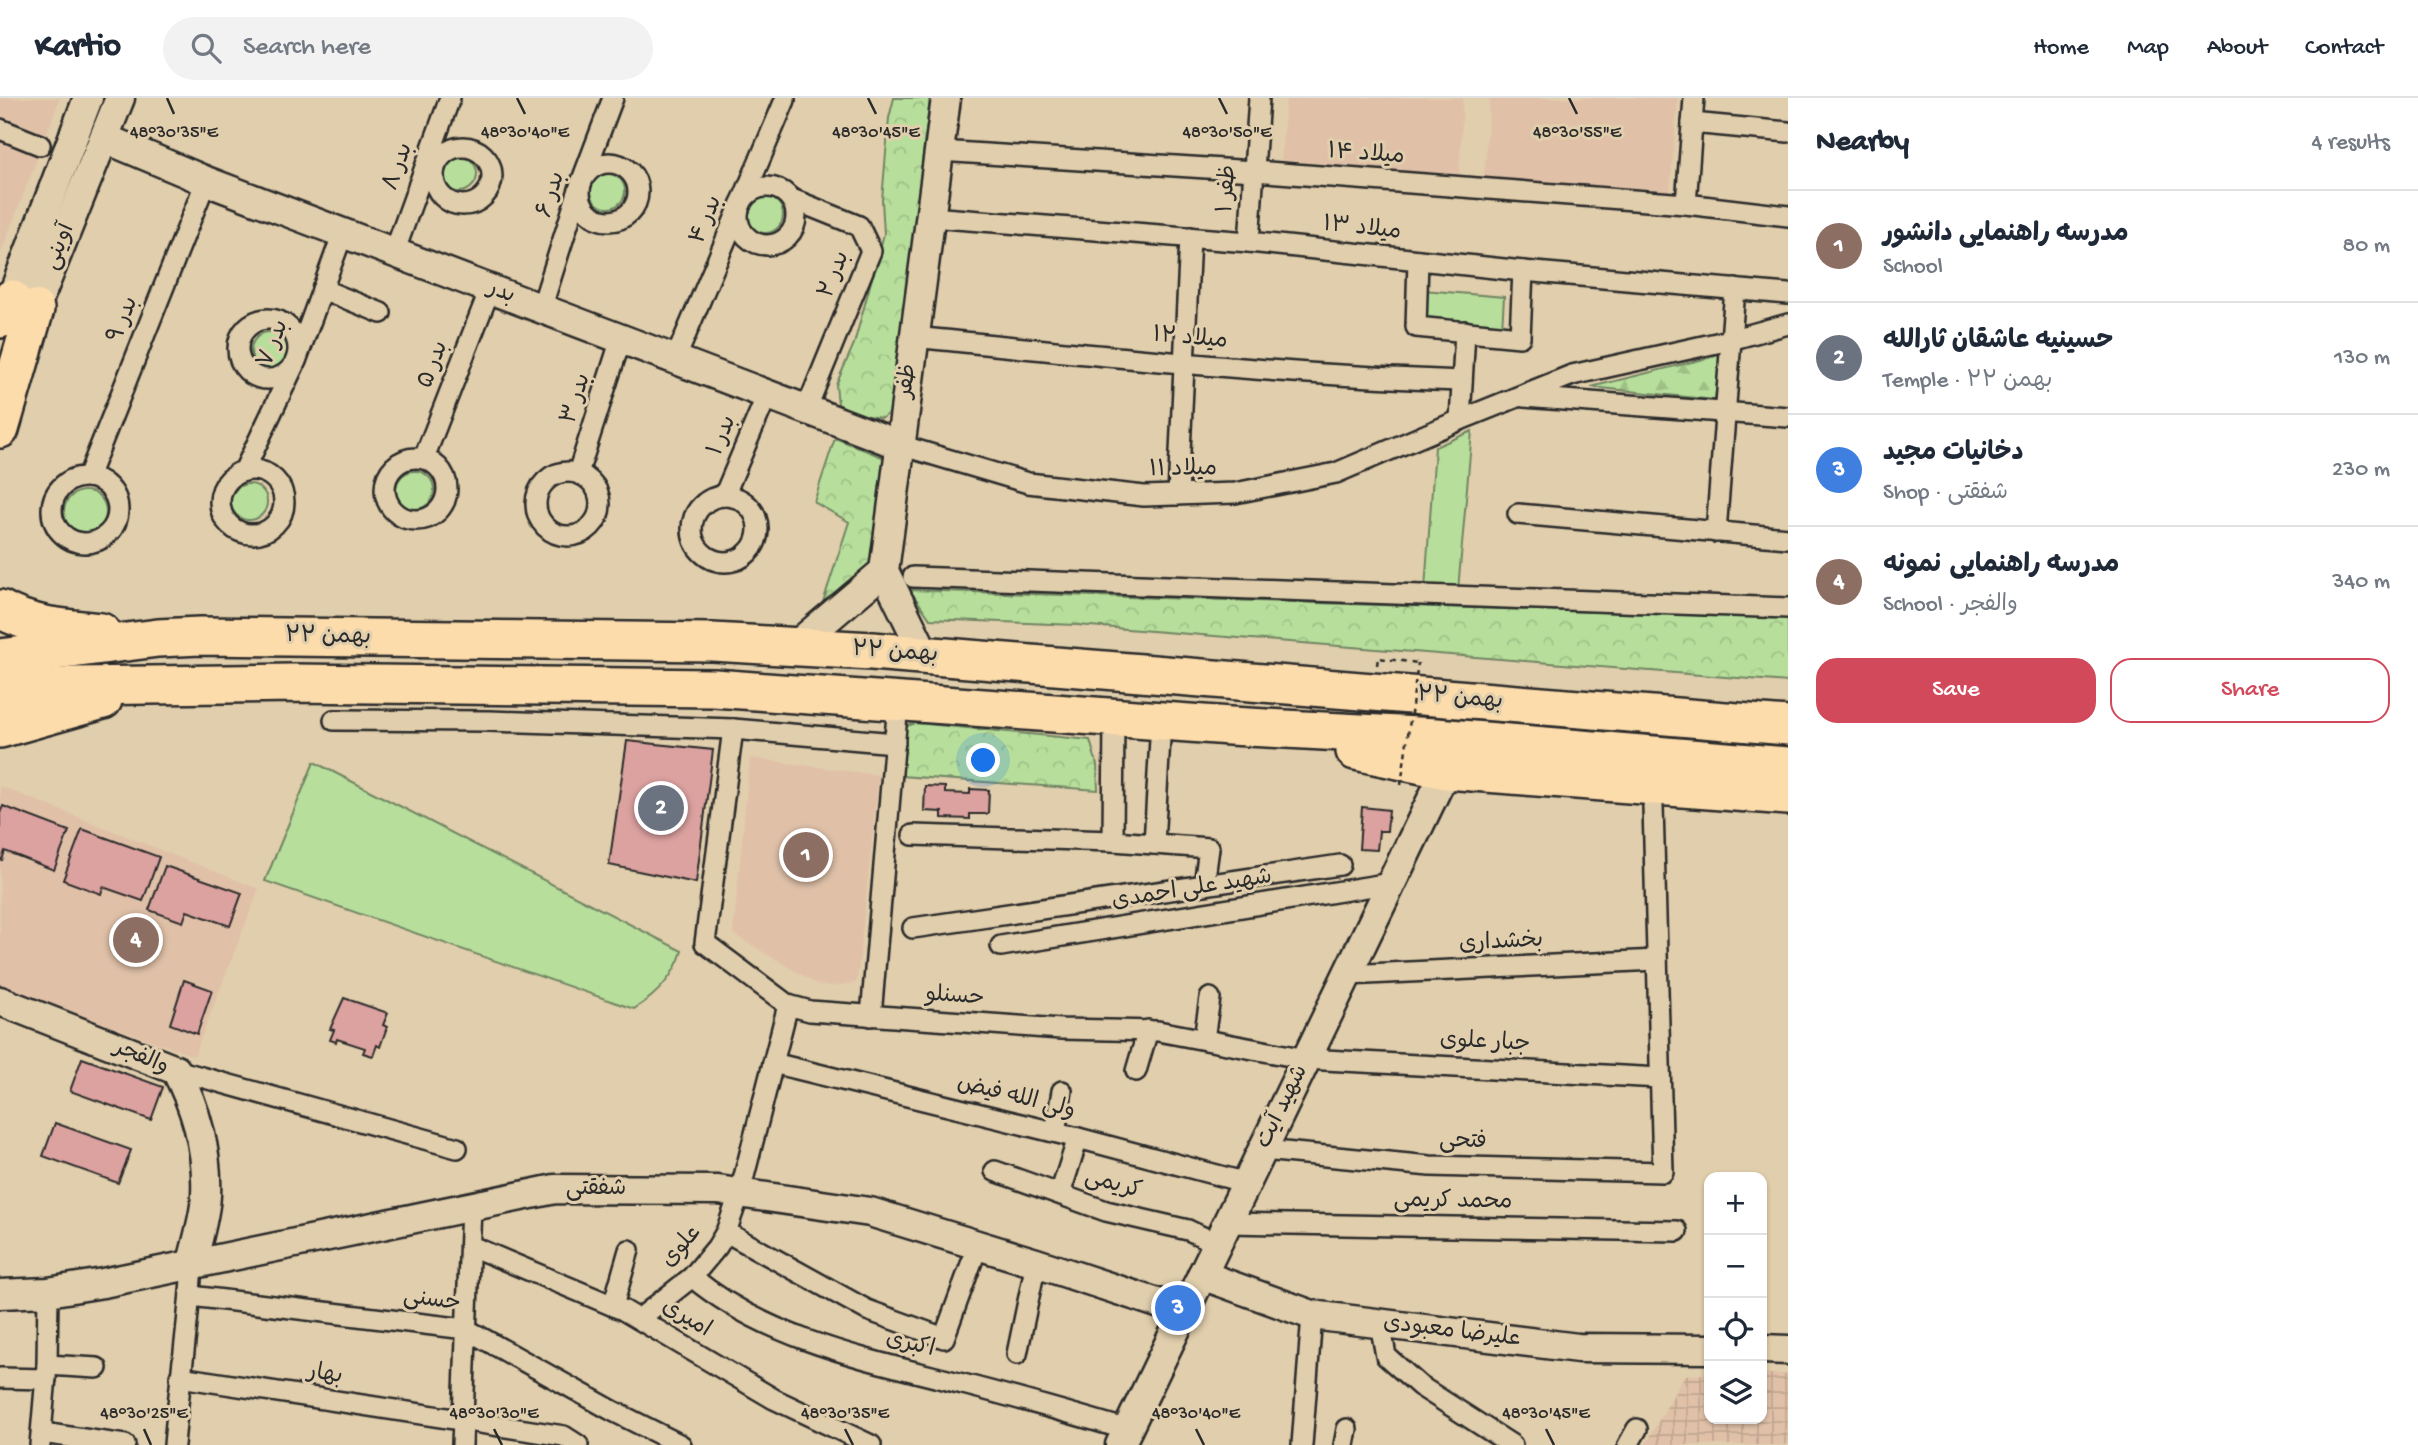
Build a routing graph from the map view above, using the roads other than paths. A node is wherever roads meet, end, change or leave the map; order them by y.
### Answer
1 (88, 98) edge
2 (120, 98) edge
3 (450, 98) edge
4 (613, 98) edge
5 (946, 98) edge
6 (1259, 98) edge
7 (1694, 98) edge
8 (782, 99) edge
9 (1692, 124) junction
10 (0, 130) edge
11 (1788, 132) edge
12 (104, 138) junction
13 (40, 145) dead end
14 (939, 151) junction
15 (1254, 171) junction
16 (206, 181) junction
17 (792, 199) junction
18 (1686, 204) junction
19 (740, 206) junction
20 (1788, 216) edge
21 (930, 217) junction
22 (343, 233) junction
23 (1190, 237) junction
24 (1249, 242) junction
25 (394, 253) junction
26 (1418, 260) junction
27 (1523, 271) junction
28 (322, 289) junction
29 (490, 289) junction
30 (1735, 289) junction
31 (1788, 294) edge
32 (541, 309) junction
33 (9, 310) edge
34 (381, 313) dead end
35 (1788, 324) edge
36 (1465, 331) junction
37 (914, 337) junction
38 (621, 339) junction
39 (1730, 340) junction
40 (675, 360) junction
41 (1184, 364) junction
42 (1462, 381) junction
43 (767, 395) junction
44 (0, 397) edge
45 (1517, 397) junction
46 (806, 410) junction
47 (1725, 412) junction
48 (1788, 417) edge
49 (1460, 420) junction
50 (0, 429) edge
51 (900, 445) junction
52 (424, 458) dead end
53 (244, 471) dead end
54 (578, 473) dead end
55 (88, 477) dead end
56 (1178, 495) junction
57 (724, 496) dead end
58 (1518, 514) dead end
59 (1716, 532) junction
60 (1788, 538) edge
61 (884, 571) junction
62 (913, 577) dead end
63 (1788, 608) edge
64 (0, 609) edge
65 (158, 638) junction
66 (794, 647) junction
67 (925, 655) junction
68 (0, 658) edge
69 (1223, 680) junction
70 (159, 684) junction
71 (0, 693) edge
72 (898, 703) junction
73 (1787, 709) edge
74 (1114, 718) junction
75 (334, 720) dead end
76 (1161, 721) junction
77 (0, 729) edge
78 (733, 730) junction
79 (895, 743) junction
80 (1441, 753) junction
81 (1785, 785) edge
82 (1653, 806) dead end
83 (914, 835) dead end
84 (1113, 841) junction
85 (1154, 844) junction
86 (1340, 865) dead end
87 (1391, 883) junction
88 (1204, 885) junction
89 (913, 928) dead end
90 (1001, 946) dead end
91 (1657, 960) junction
92 (1347, 975) junction
93 (1210, 998) dead end
94 (0, 1001) edge
95 (788, 1005) junction
96 (871, 1016) junction
97 (1148, 1030) junction
98 (1204, 1039) junction
99 (1307, 1059) junction
100 (773, 1063) junction
101 (176, 1070) junction
102 (1136, 1071) dead end
103 (1660, 1077) junction
104 (1062, 1091) dead end
105 (1055, 1132) junction
106 (1078, 1138) junction
107 (457, 1148) dead end
108 (1263, 1150) junction
109 (995, 1171) dead end
110 (1247, 1183) junction
111 (740, 1192) junction
112 (1060, 1194) junction
113 (471, 1206) junction
114 (1677, 1231) dead end
115 (726, 1232) junction
116 (1223, 1233) junction
117 (978, 1245) junction
118 (471, 1246) junction
119 (629, 1250) dead end
120 (1036, 1263) junction
121 (192, 1264) junction
122 (1202, 1275) junction
123 (692, 1277) junction
124 (48, 1292) junction
125 (0, 1293) edge
126 (191, 1296) junction
127 (613, 1306) junction
128 (1185, 1312) junction
129 (1312, 1315) junction
130 (639, 1320) junction
131 (1380, 1323) junction
132 (466, 1329) junction
133 (1704, 1349) edge
134 (1767, 1349) edge
135 (1788, 1350) edge
136 (1017, 1354) dead end
137 (97, 1368) dead end
138 (46, 1372) junction
139 (180, 1377) junction
140 (0, 1378) edge
141 (463, 1422) junction
142 (1124, 1437) edge
143 (41, 1439) edge
144 (125, 1445) edge
145 (174, 1445) edge
146 (462, 1445) edge
147 (578, 1445) edge
148 (681, 1445) edge
149 (871, 1445) edge
150 (1301, 1445) edge
151 (1512, 1445) edge

1 - 33 street, آوینی
2 - 12 street, آوینی
3 - 25 street, بدر ۸
4 - 32 street, بدر ۶
5 - 14 street, ظفر
6 - 15 street, ظفر ۱
7 - 9 street
8 - 19 street, بدر ۴
9 - 11 street
9 - 18 street
10 - 13 street
12 - 16 street, بدر
12 - 33 street, آوینی
14 - 15 street, میلاد ۱۴
14 - 21 street, ظفر
15 - 18 street, میلاد ۱۴
15 - 24 street, ظفر ۱
16 - 22 street, بدر
16 - 55 street, بدر ۹
17 - 19 street
17 - 19 street
17 - 46 street, بدر ۲
18 - 20 street, میلاد ۱۴
19 - 40 street, بدر ۴
21 - 23 street, میلاد ۱۳
21 - 37 street, ظفر
22 - 25 street, بدر
22 - 28 street, بدر ۷
23 - 24 street, میلاد ۱۳
23 - 41 street
24 - 26 street, میلاد ۱۳
25 - 29 street, بدر
26 - 27 street, میلاد ۱۳
26 - 36 street
27 - 30 street, میلاد ۱۳
27 - 36 street
28 - 34 street
28 - 53 street, بدر ۷
29 - 32 street, بدر
29 - 52 street, بدر ۵
30 - 31 street, میلاد ۱۳
30 - 39 street
32 - 38 street, بدر
33 - 44 street, آوینی
33 - 50 highway
35 - 39 street
36 - 42 street
37 - 41 street, میلاد ۱۲
37 - 51 street, ظفر
38 - 40 street, بدر
38 - 54 street, بدر ۳
39 - 45 street
39 - 47 street
40 - 43 street, بدر
41 - 42 street, میلاد ۱۲
41 - 56 street
42 - 49 street
43 - 46 street, بدر
43 - 57 street, بدر ۱
45 - 47 street
45 - 49 street
46 - 51 street, بدر
47 - 48 street
47 - 59 street
49 - 56 street, میلاد ۱۱
51 - 56 street, میلاد ۱۱
51 - 61 street, ظفر
58 - 59 street
59 - 60 street
61 - 66 street
61 - 67 street
62 - 63 street
64 - 65 highway
65 - 66 highway, ۲۲ بهمن
65 - 68 highway, ۲۲ بهمن
66 - 67 highway, ۲۲ بهمن
67 - 69 highway, ۲۲ بهمن
69 - 73 highway, ۲۲ بهمن
69 - 73 highway
70 - 71 highway, ۲۲ بهمن
70 - 72 highway, ۲۲ بهمن
70 - 77 highway
72 - 74 highway, ۲۲ بهمن
72 - 79 street
74 - 76 highway, ۲۲ بهمن
74 - 84 street
75 - 78 street
76 - 80 highway, ۲۲ بهمن
76 - 85 street
78 - 79 street
78 - 95 street
79 - 96 street
80 - 81 highway, ۲۲ بهمن
80 - 87 street, شهید آیت
82 - 91 street
83 - 84 street
84 - 85 street
85 - 88 street
86 - 88 street
87 - 90 street, شهید علی احمدی
87 - 92 street, شهید آیت
88 - 89 street
91 - 92 street, بخشداری
91 - 103 street
92 - 99 street, شهید آیت
93 - 98 street
94 - 101 street, والفجر
95 - 96 street, حسنلو
95 - 100 street
96 - 97 street, حسنلو
97 - 98 street, حسنلو
97 - 102 street
98 - 99 street, حسنلو
99 - 103 street, جبار علوی
99 - 108 street, شهید آیت
100 - 105 street, ولی الله فیض
100 - 111 street
101 - 107 street
101 - 121 street, والفجر
103 - 108 street, فتحی
104 - 105 street
105 - 106 street, ولی الله فیض
106 - 110 street, ولی الله فیض
106 - 112 street
108 - 110 street, شهید آیت
109 - 112 street, کریمی
110 - 116 street, شهید آیت
111 - 113 street, شفقتی
111 - 115 street, علوی
111 - 117 street, شفقتی
112 - 116 street, کریمی
113 - 118 street
113 - 121 street, شفقتی
114 - 116 street, محمد کریمی
115 - 117 street
115 - 123 street, علوی
116 - 122 street, شهید آیت
117 - 120 street, شفقتی
118 - 127 street, امیری
118 - 132 street
119 - 127 street
120 - 128 street, شفقتی
120 - 136 street
121 - 124 street, شفقتی
121 - 126 street
122 - 128 street, شهید آیت
122 - 129 street, علیرضا معبودی
123 - 130 street, علوی
123 - 142 street, اکبری
124 - 125 street, شفقتی
124 - 138 street
126 - 132 street, حسنی
126 - 139 street
127 - 130 street, امیری
128 - 142 street, شهید آیت
129 - 131 street, علیرضا معبودی
129 - 150 street
130 - 149 street, امیری
131 - 133 street, علیرضا معبودی
131 - 151 street
132 - 141 street
132 - 148 street, حسنی
134 - 135 street
137 - 138 street
138 - 140 street
138 - 143 street
139 - 141 street, بهار
139 - 145 street
141 - 146 street
141 - 147 street, بهار
143 - 144 street

